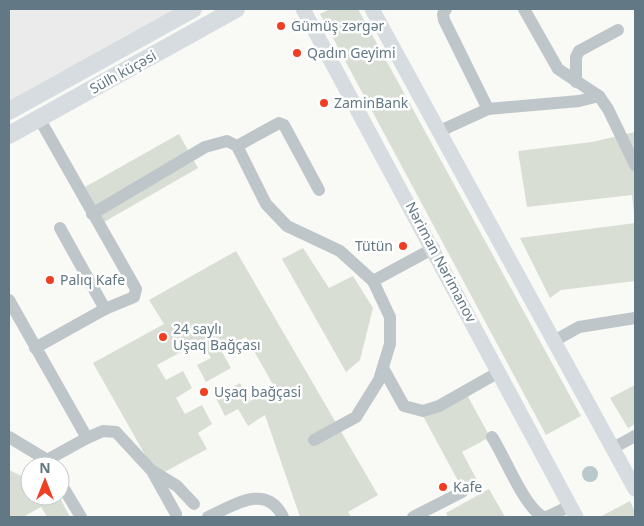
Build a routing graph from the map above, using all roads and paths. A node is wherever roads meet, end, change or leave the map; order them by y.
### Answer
1 (193, 9) edge
2 (236, 9) edge
3 (303, 9) edge
4 (372, 9) edge
5 (446, 9) edge
6 (524, 9) edge
7 (618, 30) dead end
8 (576, 82) junction
9 (599, 96) junction
10 (488, 109) junction
11 (9, 111) edge
12 (39, 118) junction
13 (440, 131) junction
14 (9, 135) edge
15 (237, 146) junction
16 (635, 165) edge
17 (320, 190) dead end
18 (92, 214) junction
19 (60, 228) dead end
20 (434, 248) junction
21 (373, 281) junction
22 (9, 300) edge
23 (105, 309) junction
24 (635, 318) edge
25 (554, 341) junction
26 (35, 348) junction
27 (382, 368) junction
28 (499, 372) junction
29 (635, 436) edge
30 (9, 437) edge
31 (492, 437) dead end
32 (86, 438) junction
33 (314, 440) dead end
34 (613, 448) junction
35 (38, 456) edge
36 (59, 456) edge
37 (152, 471) junction
38 (635, 489) edge
39 (462, 492) dead end
40 (70, 499) edge
41 (194, 504) dead end
42 (573, 512) edge
43 (176, 514) dead end
44 (81, 517) edge
45 (208, 517) edge
46 (283, 517) edge
47 (413, 517) edge
48 (543, 517) edge
49 (547, 517) edge

1 - 11 highway, Sülh küçəsi
2 - 12 highway, Sülh küçəsi
3 - 20 main road, Nəriman Nərimanov
4 - 13 main road
5 - 10 lane
6 - 8 lane
7 - 8 lane
8 - 9 lane
9 - 10 lane
9 - 16 lane
10 - 13 lane
12 - 14 highway, Sülh küçəsi
12 - 18 lane
13 - 25 main road
15 - 17 lane
15 - 18 lane
15 - 21 lane
18 - 23 lane
19 - 23 lane
20 - 21 lane
20 - 28 main road, Nəriman Nərimanov
21 - 27 lane
22 - 26 lane
23 - 26 lane
24 - 25 lane
25 - 34 main road
26 - 32 lane
27 - 28 lane
27 - 33 lane
28 - 42 main road, Nəriman Nərimanov
29 - 34 lane
30 - 35 lane
31 - 48 lane
32 - 36 lane
32 - 37 lane
34 - 38 main road
37 - 41 lane
37 - 43 lane
39 - 47 lane
40 - 44 lane
42 - 49 lane
45 - 46 lane

